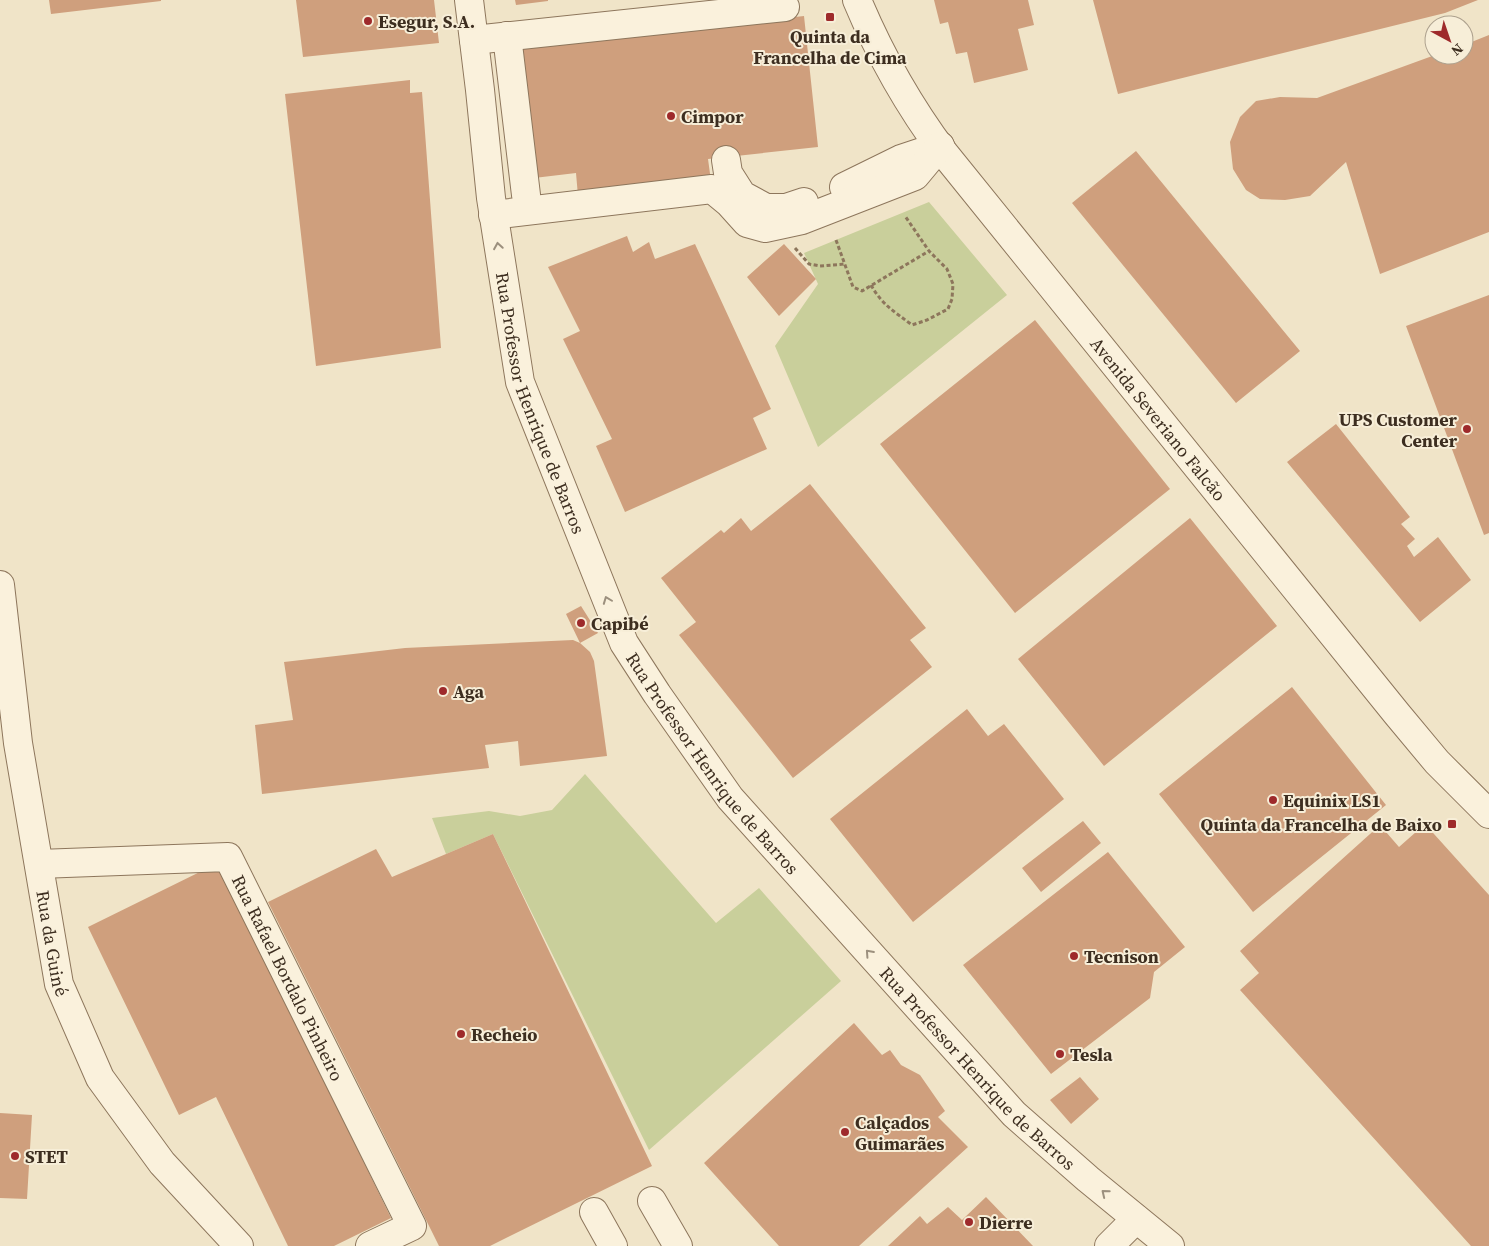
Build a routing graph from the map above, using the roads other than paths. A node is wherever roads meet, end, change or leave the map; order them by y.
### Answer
1 (469, 0) edge
2 (858, 0) edge
3 (785, 7) dead end
4 (507, 36) junction
5 (474, 40) junction
6 (518, 85) junction
7 (480, 90) junction
8 (940, 146) junction
9 (726, 160) dead end
10 (526, 195) dead end
11 (493, 215) junction
12 (0, 585) edge
13 (1489, 814) edge
14 (38, 864) junction
15 (652, 1201) dead end
16 (594, 1212) dead end
17 (1136, 1219) junction
18 (239, 1246) edge
19 (370, 1246) edge
20 (613, 1246) edge
21 (678, 1246) edge
22 (1109, 1246) edge
23 (1170, 1246) edge

1 - 5 street, Rua Professor Henrique de Barros
2 - 8 street, Avenida Severiano Falcão
3 - 4 street
4 - 5 street
4 - 6 street
5 - 7 street, Rua Professor Henrique de Barros
6 - 7 street
6 - 10 street
7 - 11 street, Rua Professor Henrique de Barros
8 - 9 street
8 - 11 street
8 - 13 street, Avenida Severiano Falcão
17 -> 11 street, Rua Professor Henrique de Barros
12 - 14 street, Rua da Guiné
14 - 18 street, Rua da Guiné
14 - 19 street, Rua Rafael Bordalo Pinheiro
15 - 21 street
16 - 20 street
17 - 22 street
17 - 23 street, Rua Professor Henrique de Barros

